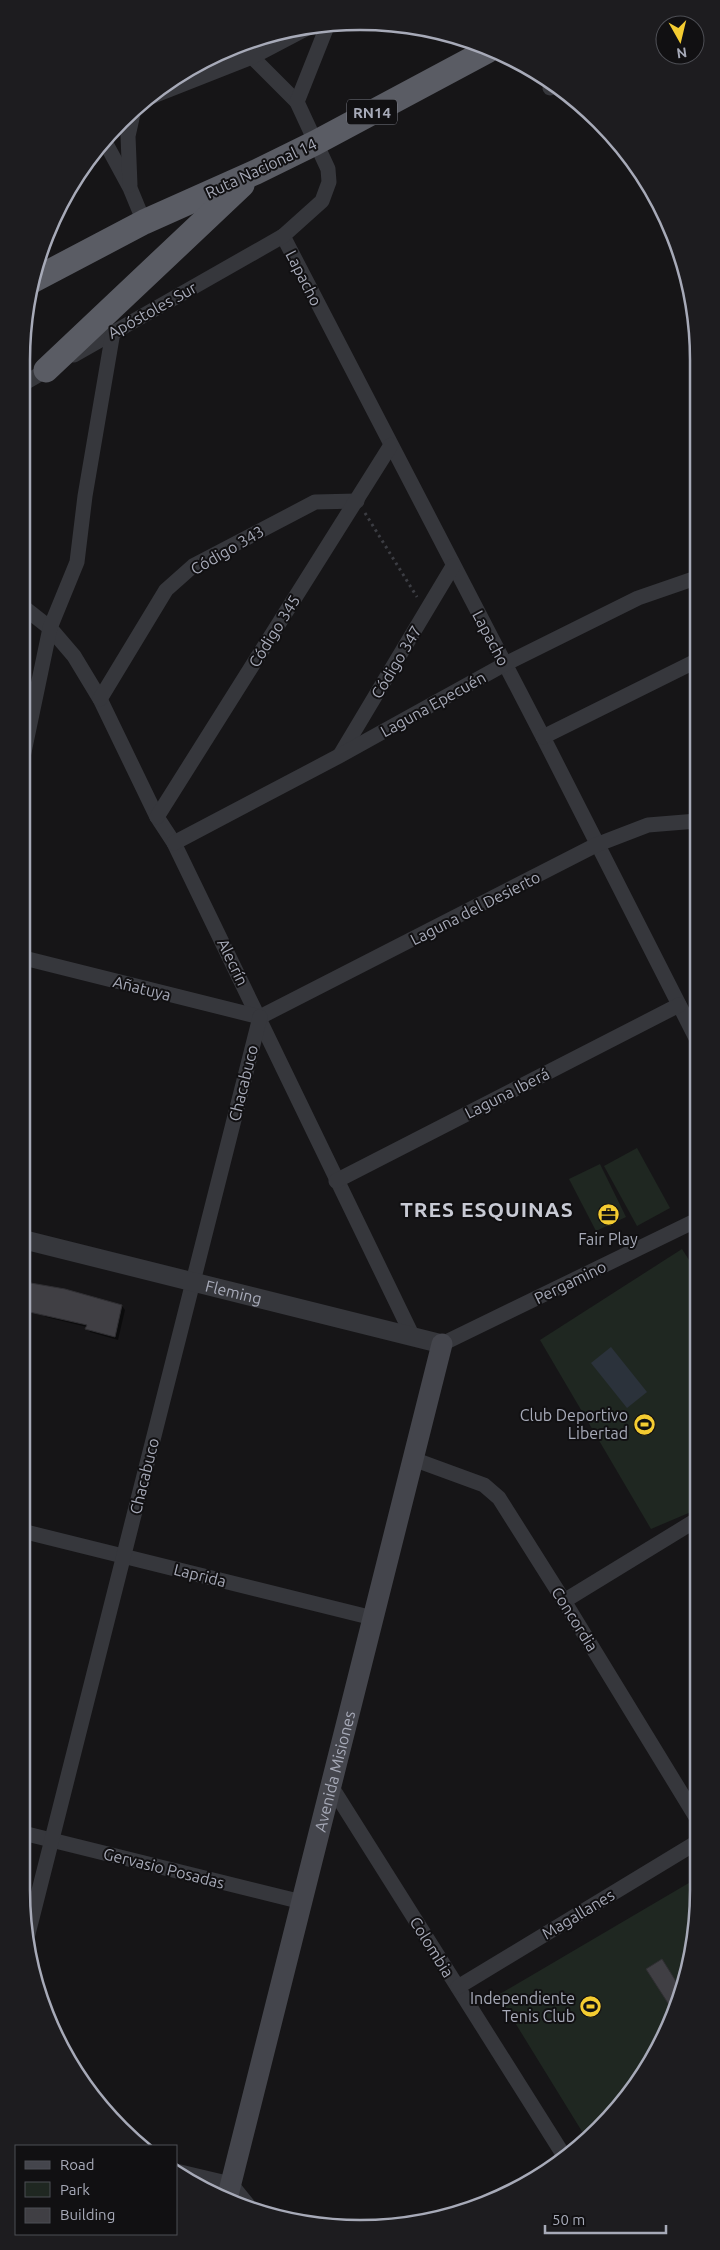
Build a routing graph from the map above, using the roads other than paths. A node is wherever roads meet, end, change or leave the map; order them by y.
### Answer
1 (325, 32) edge
2 (289, 38) edge
3 (482, 54) edge
4 (252, 57) junction
5 (175, 87) edge
6 (297, 102) junction
7 (131, 123) edge
8 (315, 143) junction
9 (108, 147) edge
10 (256, 172) junction
11 (130, 188) junction
12 (144, 222) junction
13 (283, 236) junction
14 (41, 276) edge
15 (113, 332) junction
16 (46, 370) junction
17 (30, 380) edge
18 (391, 446) junction
19 (357, 501) junction
20 (453, 566) junction
21 (690, 580) edge
22 (30, 612) edge
23 (50, 628) junction
24 (505, 664) junction
25 (690, 664) edge
26 (100, 699) junction
27 (30, 723) edge
28 (543, 737) junction
29 (339, 756) junction
30 (157, 817) junction
31 (690, 822) edge
32 (174, 843) junction
33 (596, 845) junction
34 (30, 960) edge
35 (679, 1005) junction
36 (260, 1017) junction
37 (690, 1026) edge
38 (336, 1181) junction
39 (690, 1224) edge
40 (30, 1241) edge
41 (193, 1282) junction
42 (413, 1337) junction
43 (442, 1344) junction
44 (413, 1459) junction
45 (690, 1524) edge
46 (30, 1533) edge
47 (123, 1556) junction
48 (564, 1601) junction
49 (373, 1618) junction
50 (331, 1786) junction
51 (690, 1807) edge
52 (30, 1835) edge
53 (51, 1840) junction
54 (690, 1846) edge
55 (302, 1902) junction
56 (32, 1919) edge
57 (458, 1987) junction
58 (561, 2152) edge
59 (215, 2186) edge
60 (229, 2192) edge

1 - 6 street
2 - 4 street
3 - 8 highway, Ruta Nacional 14 / RN14
4 - 5 street
4 - 6 street
6 - 8 street, Apóstoles Sur
7 - 11 street
8 - 10 highway, Ruta Nacional 14 / RN14
8 - 13 street, Apóstoles Sur
9 - 11 street
10 - 12 highway, Ruta Nacional 14 / RN14
10 - 16 highway
11 - 12 street
12 - 14 highway, Ruta Nacional 14 / RN14
13 - 15 street, Apóstoles Sur
13 - 18 street, Lapacho
15 - 16 street, Apóstoles Sur
15 - 23 street
16 - 17 street, Apóstoles Sur
18 - 19 street, Código 345
18 - 20 street, Lapacho
19 - 26 street, Código 343
19 - 30 street, Código 345
20 - 24 street, Lapacho
20 - 29 street, Código 347
21 - 24 street, Laguna Epecuén
22 - 23 street, Alecrín
23 - 26 street, Alecrín
23 - 27 street
24 - 28 street, Lapacho
24 - 29 street, Laguna Epecuén
25 - 28 street
26 - 30 street, Alecrín
28 - 33 street, Lapacho
29 - 32 street, Laguna Epecuén
30 - 32 street, Alecrín
31 - 33 street, Laguna del Desierto
32 - 36 street, Alecrín
33 - 35 street, Lapacho
33 - 36 street, Laguna del Desierto
34 - 36 street, Añatuya
35 - 37 street, Lapacho
35 - 38 street, Laguna Iberá
36 - 38 street, Alecrín
36 - 41 street, Chacabuco
38 - 42 street, Alecrín
39 - 43 street, Pergamino
40 - 41 street, Fleming
41 - 42 street, Fleming
41 - 47 street, Chacabuco
42 - 43 street, Fleming
43 - 44 main road, Avenida Misiones
44 - 48 street, Concordia
44 - 49 main road, Avenida Misiones
45 - 48 street
46 - 47 street, Laprida
47 - 49 street, Laprida
47 - 53 street, Chacabuco
48 - 51 street, Concordia
49 - 50 main road, Avenida Misiones
50 - 55 main road, Avenida Misiones
50 - 57 street, Colombia
52 - 53 street, Gervasio Posadas
53 - 55 street, Gervasio Posadas
53 - 56 street, Chacabuco
54 - 57 street, Magallanes
55 - 60 main road, Avenida Misiones
57 - 58 street, Colombia
59 - 60 street

